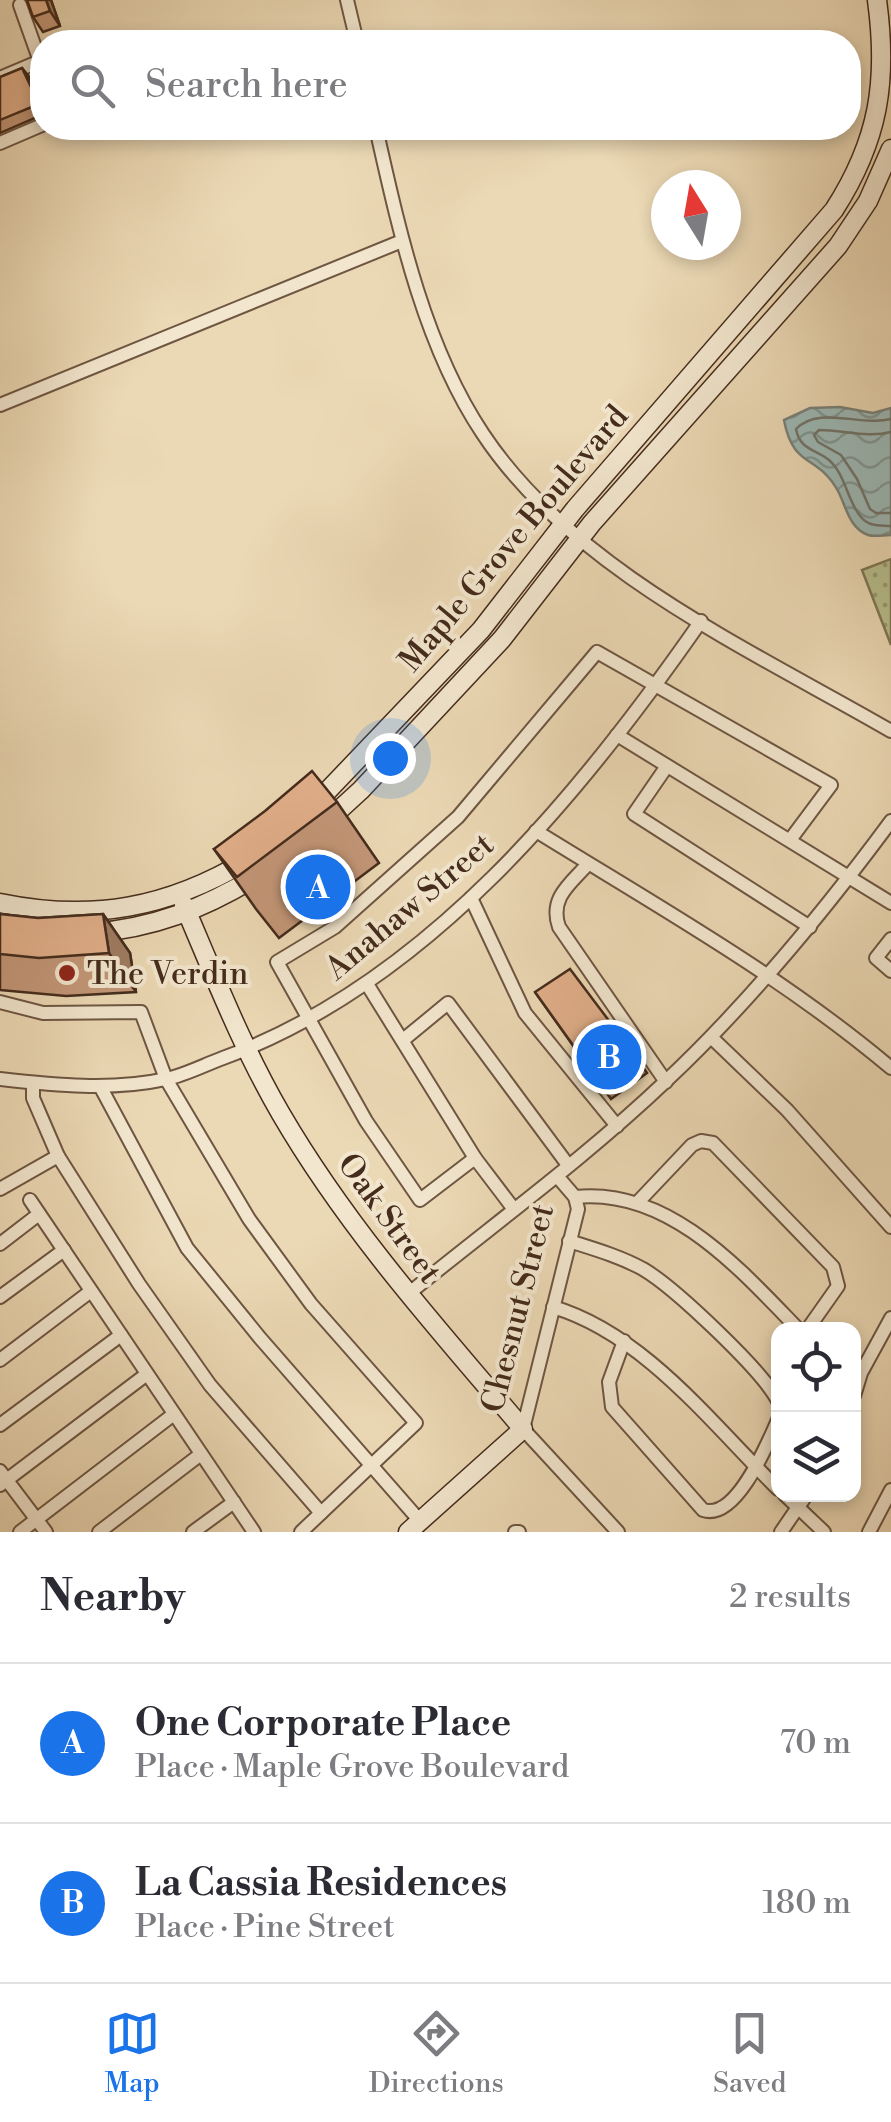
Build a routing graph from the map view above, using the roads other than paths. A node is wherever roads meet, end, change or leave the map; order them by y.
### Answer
1 (347, 0) edge
2 (877, 0) edge
3 (20, 5) dead end
4 (354, 30) edge
5 (30, 33) edge
6 (886, 36) edge
7 (30, 68) edge
8 (0, 78) edge
9 (30, 130) edge
10 (379, 140) edge
11 (0, 144) edge
12 (891, 149) edge
13 (402, 241) junction
14 (0, 405) edge
15 (562, 525) junction
16 (579, 539) junction
17 (701, 621) junction
18 (656, 686) junction
19 (891, 731) edge
20 (617, 735) junction
21 (667, 766) junction
22 (891, 820) edge
23 (536, 832) junction
24 (790, 840) junction
25 (273, 853) edge
26 (588, 864) junction
27 (850, 878) junction
28 (471, 898) junction
29 (0, 903) edge
30 (891, 903) edge
31 (184, 904) junction
32 (810, 927) junction
33 (70, 934) edge
34 (891, 939) edge
35 (891, 971) edge
36 (768, 975) junction
37 (367, 984) junction
38 (0, 1002) edge
39 (308, 1020) junction
40 (711, 1037) junction
41 (402, 1040) junction
42 (246, 1050) junction
43 (891, 1068) edge
44 (0, 1079) edge
45 (166, 1079) junction
46 (666, 1082) junction
47 (34, 1083) junction
48 (100, 1086) junction
49 (617, 1126) junction
50 (58, 1156) junction
51 (475, 1158) junction
52 (568, 1166) junction
53 (557, 1176) junction
54 (0, 1189) edge
55 (575, 1198) junction
56 (30, 1200) dead end
57 (638, 1202) junction
58 (513, 1208) junction
59 (40, 1214) junction
60 (890, 1223) edge
61 (569, 1241) junction
62 (0, 1244) edge
63 (64, 1250) junction
64 (91, 1291) junction
65 (407, 1296) junction
66 (0, 1297) edge
67 (554, 1307) junction
68 (891, 1318) edge
69 (791, 1322) edge
70 (813, 1322) edge
71 (121, 1335) junction
72 (624, 1341) junction
73 (0, 1360) edge
74 (861, 1366) edge
75 (147, 1374) junction
76 (771, 1389) edge
77 (174, 1414) junction
78 (0, 1425) edge
79 (523, 1429) junction
80 (771, 1435) edge
81 (201, 1454) junction
82 (371, 1466) junction
83 (756, 1466) junction
84 (2, 1479) edge
85 (771, 1482) edge
86 (891, 1490) edge
87 (234, 1502) junction
88 (793, 1502) edge
89 (802, 1502) edge
90 (799, 1508) junction
91 (322, 1512) junction
92 (36, 1519) junction
93 (414, 1526) edge
94 (20, 1532) edge
95 (46, 1532) edge
96 (99, 1532) edge
97 (193, 1532) edge
98 (254, 1532) edge
99 (301, 1532) edge
100 (616, 1532) edge
101 (782, 1532) edge
102 (824, 1532) edge
103 (869, 1532) edge

1 - 4 street
2 - 6 street, Maple Grove Boulevard
3 - 5 street
6 - 15 street, Maple Grove Boulevard
7 - 8 street
9 - 11 street
10 - 13 street
12 - 16 street, Maple Grove Boulevard
13 - 14 street
13 - 15 street
15 - 16 street
15 - 16 street, Maple Grove Boulevard
16 - 17 street
17 - 18 street, Anahaw Street
17 - 19 street
18 - 20 street, Anahaw Street
18 - 24 street
18 - 39 street
20 - 21 street
20 - 23 street, Anahaw Street
21 - 24 street
21 - 32 street
22 - 27 street
23 - 26 street
23 - 28 street, Anahaw Street
24 - 27 street
25 - 31 street
26 - 36 street
26 - 46 street
27 - 30 street
27 - 32 street
28 - 37 street, Anahaw Street
28 - 49 street
29 - 31 street
31 - 33 street
31 - 42 street, Oak Street
32 - 36 street
34 - 35 street
36 - 40 street
36 - 43 street
37 - 39 street, Anahaw Street
37 - 41 street
38 - 45 street
39 - 42 street, Anahaw Street
39 - 51 street
40 - 46 street
40 - 60 street
41 - 51 street
41 - 52 street
42 - 45 street, Anahaw Street
42 - 65 street, Oak Street
44 - 47 street, Anahaw Street
45 - 48 street, Anahaw Street
45 - 82 street
46 - 49 street
47 - 48 street, Anahaw Street
47 - 50 street
48 - 82 street
49 - 52 street
50 - 54 street
50 - 91 street
51 - 58 street
52 - 53 street
53 - 55 street, Chesnut Street
53 - 58 street
55 - 57 street
55 - 61 street, Chesnut Street
56 - 59 street
57 - 69 street
57 - 70 street
58 - 65 street
59 - 62 street
59 - 63 street
61 - 67 street, Chesnut Street
61 - 76 street
63 - 64 street
63 - 66 street
64 - 71 street
64 - 73 street
65 - 79 street, Oak Street
67 - 72 street
67 - 79 street, Chesnut Street
68 - 74 street
71 - 75 street
71 - 78 street
72 - 83 street
72 - 83 street
75 - 77 street
75 - 84 street
77 - 81 street
77 - 92 street
79 - 93 street, Chesnut Street
79 - 100 street, Oak Street
80 - 83 street
81 - 87 street
81 - 96 street
82 - 91 street
82 - 93 street
83 - 85 street
84 - 92 street
86 - 103 street
87 - 97 street
87 - 98 street
88 - 90 street
89 - 90 street
90 - 101 street
90 - 102 street
91 - 99 street
92 - 94 street
92 - 95 street

